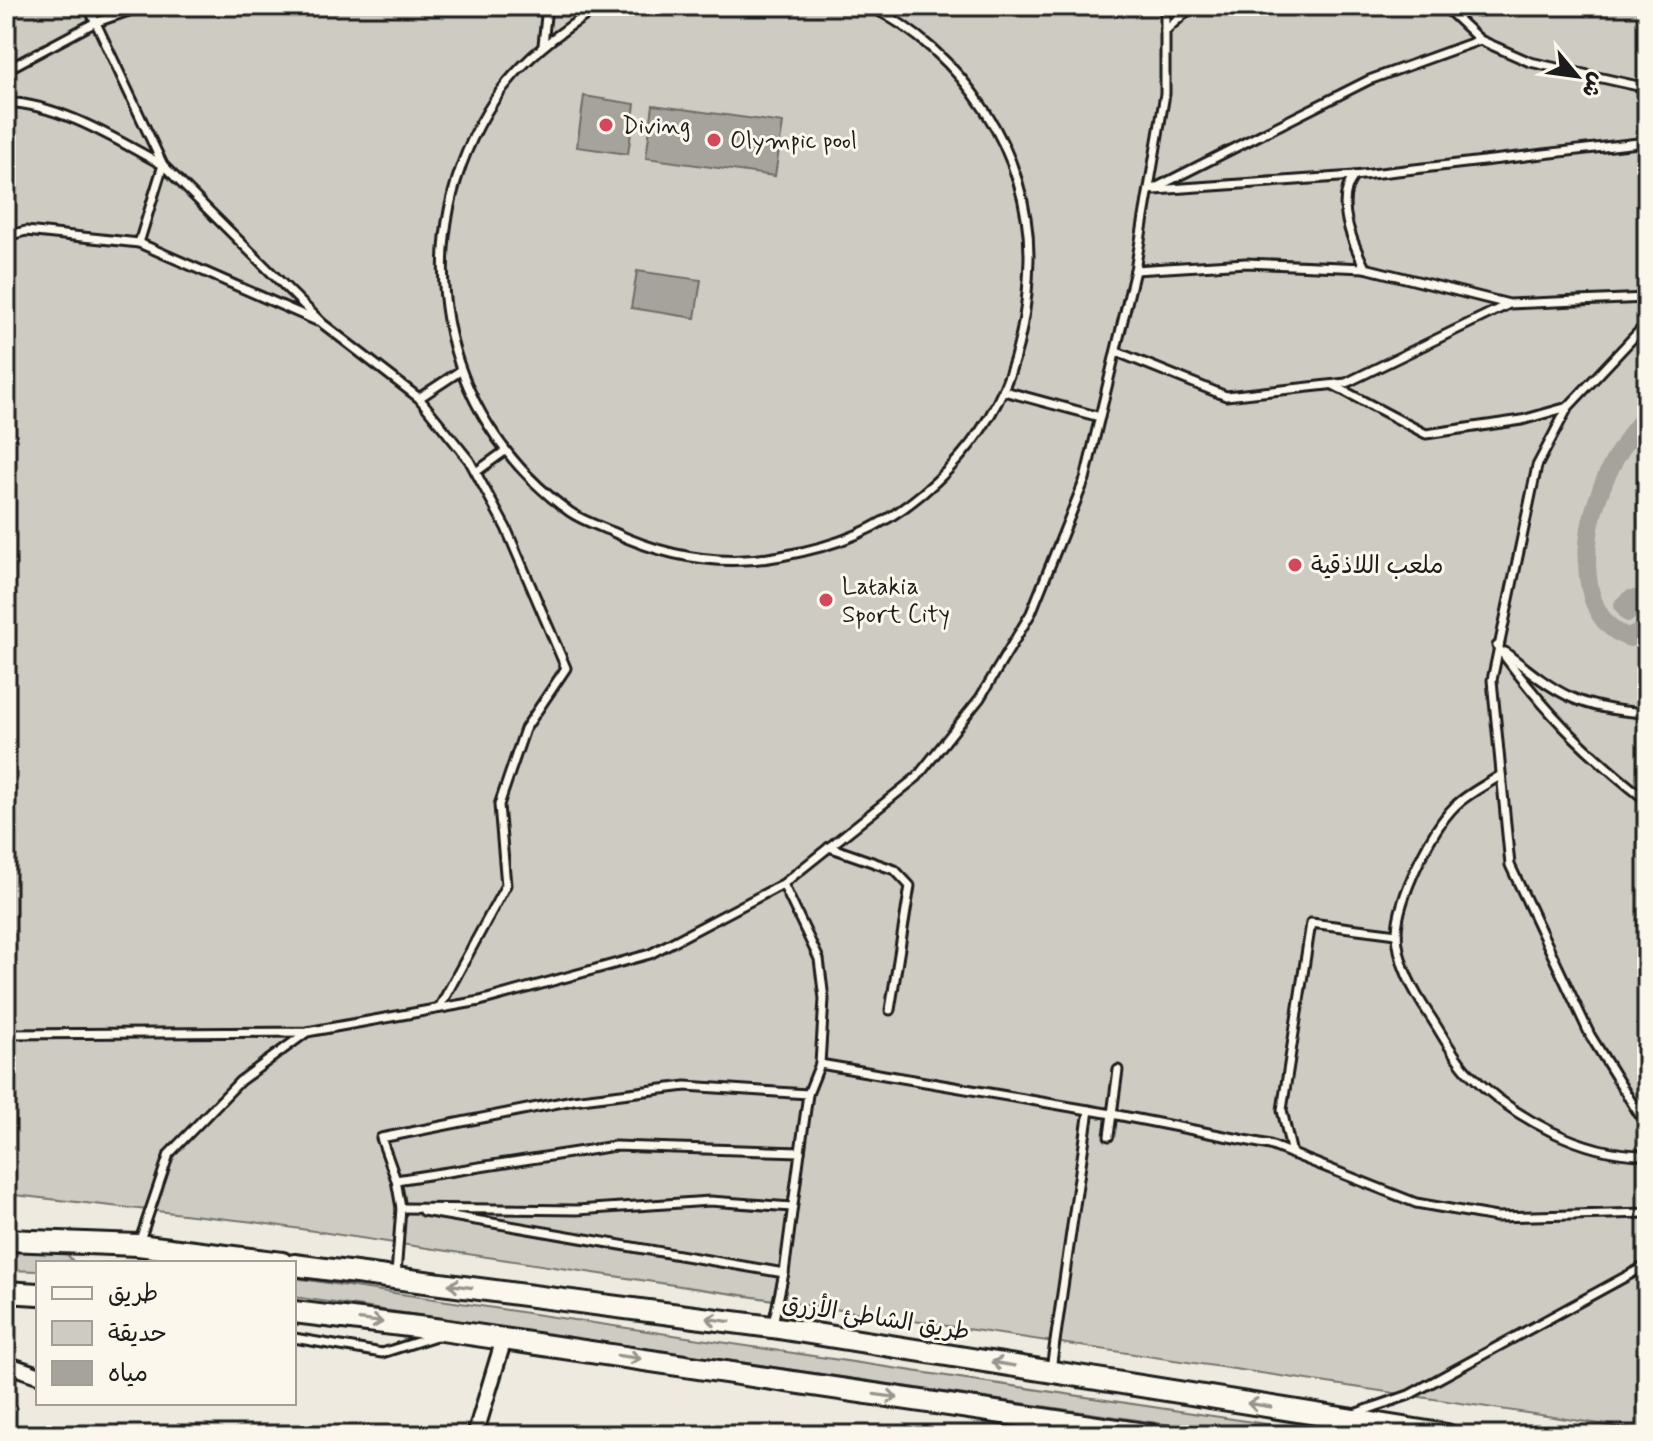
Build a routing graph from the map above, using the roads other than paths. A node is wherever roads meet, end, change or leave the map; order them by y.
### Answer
1 (88, 6) edge
2 (143, 6) edge
3 (547, 6) edge
4 (601, 6) edge
5 (869, 6) edge
6 (1165, 6) edge
7 (1193, 6) edge
8 (1444, 6) edge
9 (94, 23) junction
10 (1165, 31) junction
11 (1480, 40) junction
12 (543, 45) junction
13 (6, 70) edge
14 (1647, 88) edge
15 (6, 102) edge
16 (1647, 142) edge
17 (163, 165) junction
18 (1354, 176) junction
19 (1149, 191) junction
20 (6, 236) edge
21 (139, 243) junction
22 (1365, 268) junction
23 (1135, 270) junction
24 (1647, 298) edge
25 (1509, 304) junction
26 (1647, 323) edge
27 (323, 324) junction
28 (1117, 352) junction
29 (460, 371) junction
30 (1333, 385) junction
31 (1004, 391) junction
32 (419, 398) junction
33 (1568, 407) junction
34 (1100, 417) junction
35 (505, 451) junction
36 (476, 472) junction
37 (1497, 646) junction
38 (1647, 713) edge
39 (1501, 775) junction
40 (1647, 801) edge
41 (829, 847) junction
42 (783, 884) junction
43 (1397, 934) junction
44 (439, 1008) junction
45 (890, 1010) dead end
46 (307, 1032) junction
47 (6, 1034) edge
48 (820, 1064) junction
49 (1118, 1070) dead end
50 (808, 1094) junction
51 (1089, 1110) junction
52 (1112, 1114) junction
53 (1647, 1127) edge
54 (1109, 1136) dead end
55 (800, 1152) junction
56 (1292, 1154) junction
57 (1647, 1155) edge
58 (396, 1180) junction
59 (792, 1207) junction
60 (401, 1208) junction
61 (1647, 1213) edge
62 (6, 1240) edge
63 (138, 1245) junction
64 (266, 1261) edge
65 (296, 1265) edge
66 (1647, 1265) edge
67 (784, 1273) junction
68 (396, 1277) junction
69 (6, 1292) edge
70 (36, 1294) edge
71 (296, 1312) edge
72 (772, 1327) junction
73 (451, 1331) junction
74 (296, 1338) edge
75 (504, 1339) junction
76 (6, 1364) edge
77 (1051, 1372) junction
78 (36, 1374) edge
79 (1342, 1418) junction
80 (475, 1435) edge
81 (1151, 1435) edge
82 (1447, 1435) edge

1 - 9 lane
2 - 9 lane
3 - 12 lane
4 - 12 lane
5 - 31 lane
6 - 10 lane
7 - 10 lane
8 - 11 lane
9 - 13 lane
9 - 17 lane
10 - 19 lane
11 - 14 lane
11 - 19 lane
12 - 29 lane
15 - 17 lane
16 - 18 lane
17 - 21 lane
17 - 27 lane
18 - 19 lane
18 - 22 lane
19 - 23 lane
20 - 21 lane
21 - 27 lane
22 - 23 lane
22 - 25 lane
23 - 28 lane
24 - 25 lane
25 - 30 lane
26 - 33 lane
27 - 32 lane
28 - 30 lane
28 - 34 lane
29 - 32 lane
29 - 35 lane
30 - 33 lane
31 - 34 lane
31 - 35 lane
32 - 36 lane
33 - 37 lane
34 - 41 lane
35 - 36 lane
36 - 44 lane
37 - 38 lane
37 - 39 lane
37 - 40 lane
39 - 43 lane
39 - 53 lane
41 - 42 lane
41 - 45 lane
42 - 44 lane
42 - 48 lane
43 - 56 lane
43 - 57 lane
44 - 46 lane
46 - 47 lane
46 - 63 lane
48 - 50 lane
48 - 51 lane
49 - 52 lane
50 - 55 lane
50 - 58 lane
51 - 52 lane
51 - 77 lane
52 - 54 lane
52 - 56 lane
55 - 58 lane
55 - 59 lane
56 - 61 lane
58 - 60 lane
59 - 60 lane
59 - 67 lane
60 - 67 lane
60 - 68 lane
62 - 63 main road
63 - 64 main road
65 - 68 main road, طريق الشاطئ الأزرق
66 - 79 lane
67 - 72 lane
72 -> 68 main road, طريق الشاطئ الأزرق
69 - 70 main road
71 -> 73 main road
77 -> 72 main road, طريق الشاطئ الأزرق
73 - 74 lane
73 - 75 main road
75 - 80 street
75 -> 81 main road
76 - 78 street
79 -> 77 main road, طريق الشاطئ الأزرق
79 - 82 main road, طريق الشاطئ الأزرق

